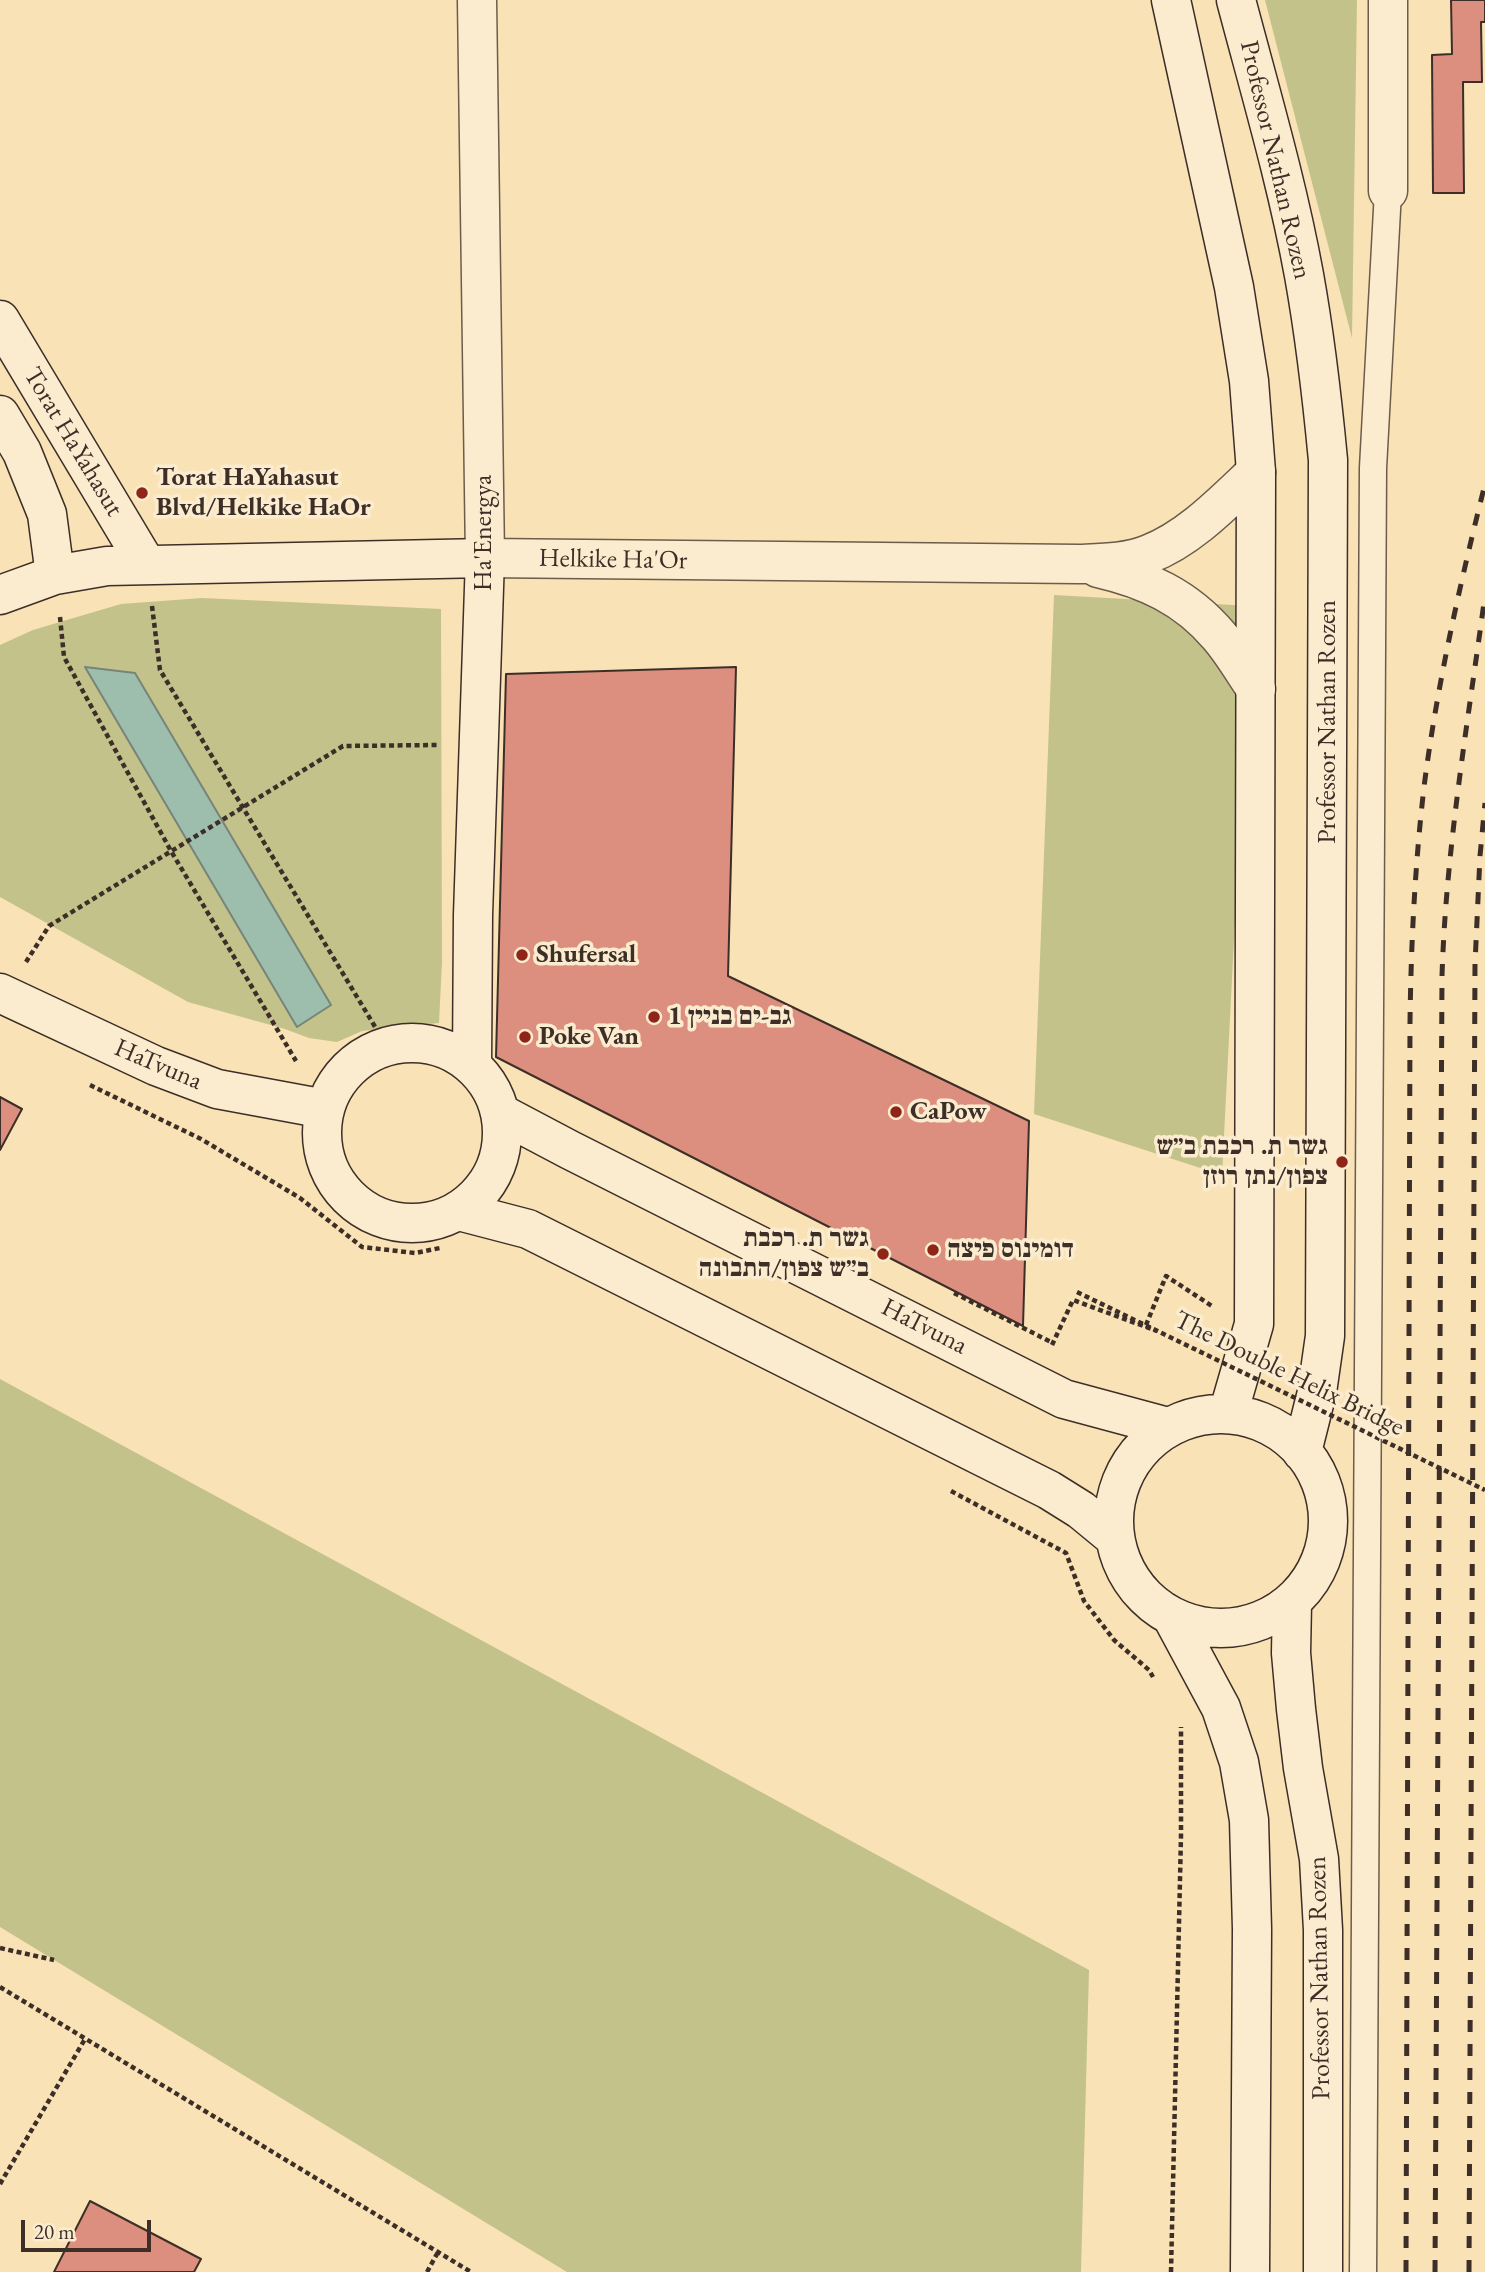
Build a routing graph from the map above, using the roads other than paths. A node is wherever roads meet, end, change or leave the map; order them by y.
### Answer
1 (477, 0) edge
2 (1171, 0) edge
3 (1236, 0) edge
4 (1388, 0) edge
5 (1388, 191) joint
6 (0, 320) edge
7 (0, 415) edge
8 (1256, 472) junction
9 (485, 558) junction
10 (146, 564) junction
11 (1079, 564) junction
12 (55, 575) junction
13 (0, 595) edge
14 (1256, 689) junction
15 (3, 994) edge
16 (472, 1065) junction
17 (326, 1110) junction
18 (500, 1113) junction
19 (459, 1211) junction
20 (1228, 1414) junction
21 (1168, 1427) junction
22 (1302, 1452) junction
23 (1115, 1538) junction
24 (1292, 1603) junction
25 (1172, 1617) junction
26 (1250, 2272) edge
27 (1323, 2272) edge
28 (1363, 2272) edge

1 - 9 street, Ha'Energya
2 - 8 street
3 - 22 street, Professor Nathan Rozen
4 - 5 street
5 - 28 lane
6 - 10 street, Torat HaYahasut
7 - 12 street, Torat HaYahasut
8 - 11 street, Helkike Ha'Or
8 - 14 street
9 - 10 street, Helkike Ha'Or
9 - 11 street, Helkike Ha'Or
9 - 16 street, Ha'Energya
10 - 12 street, Helkike Ha'Or
11 - 14 street, Helkike Ha'Or
12 - 13 street
14 - 20 street
15 - 17 street, HaTvuna
16 - 17 street
16 - 18 street
17 - 19 street
18 - 19 street
18 - 21 street, HaTvuna
19 - 23 street
20 - 21 street
20 - 22 street
21 - 23 street
22 - 24 street
23 - 25 street
24 - 25 street
24 - 27 street, Professor Nathan Rozen
25 - 26 street

